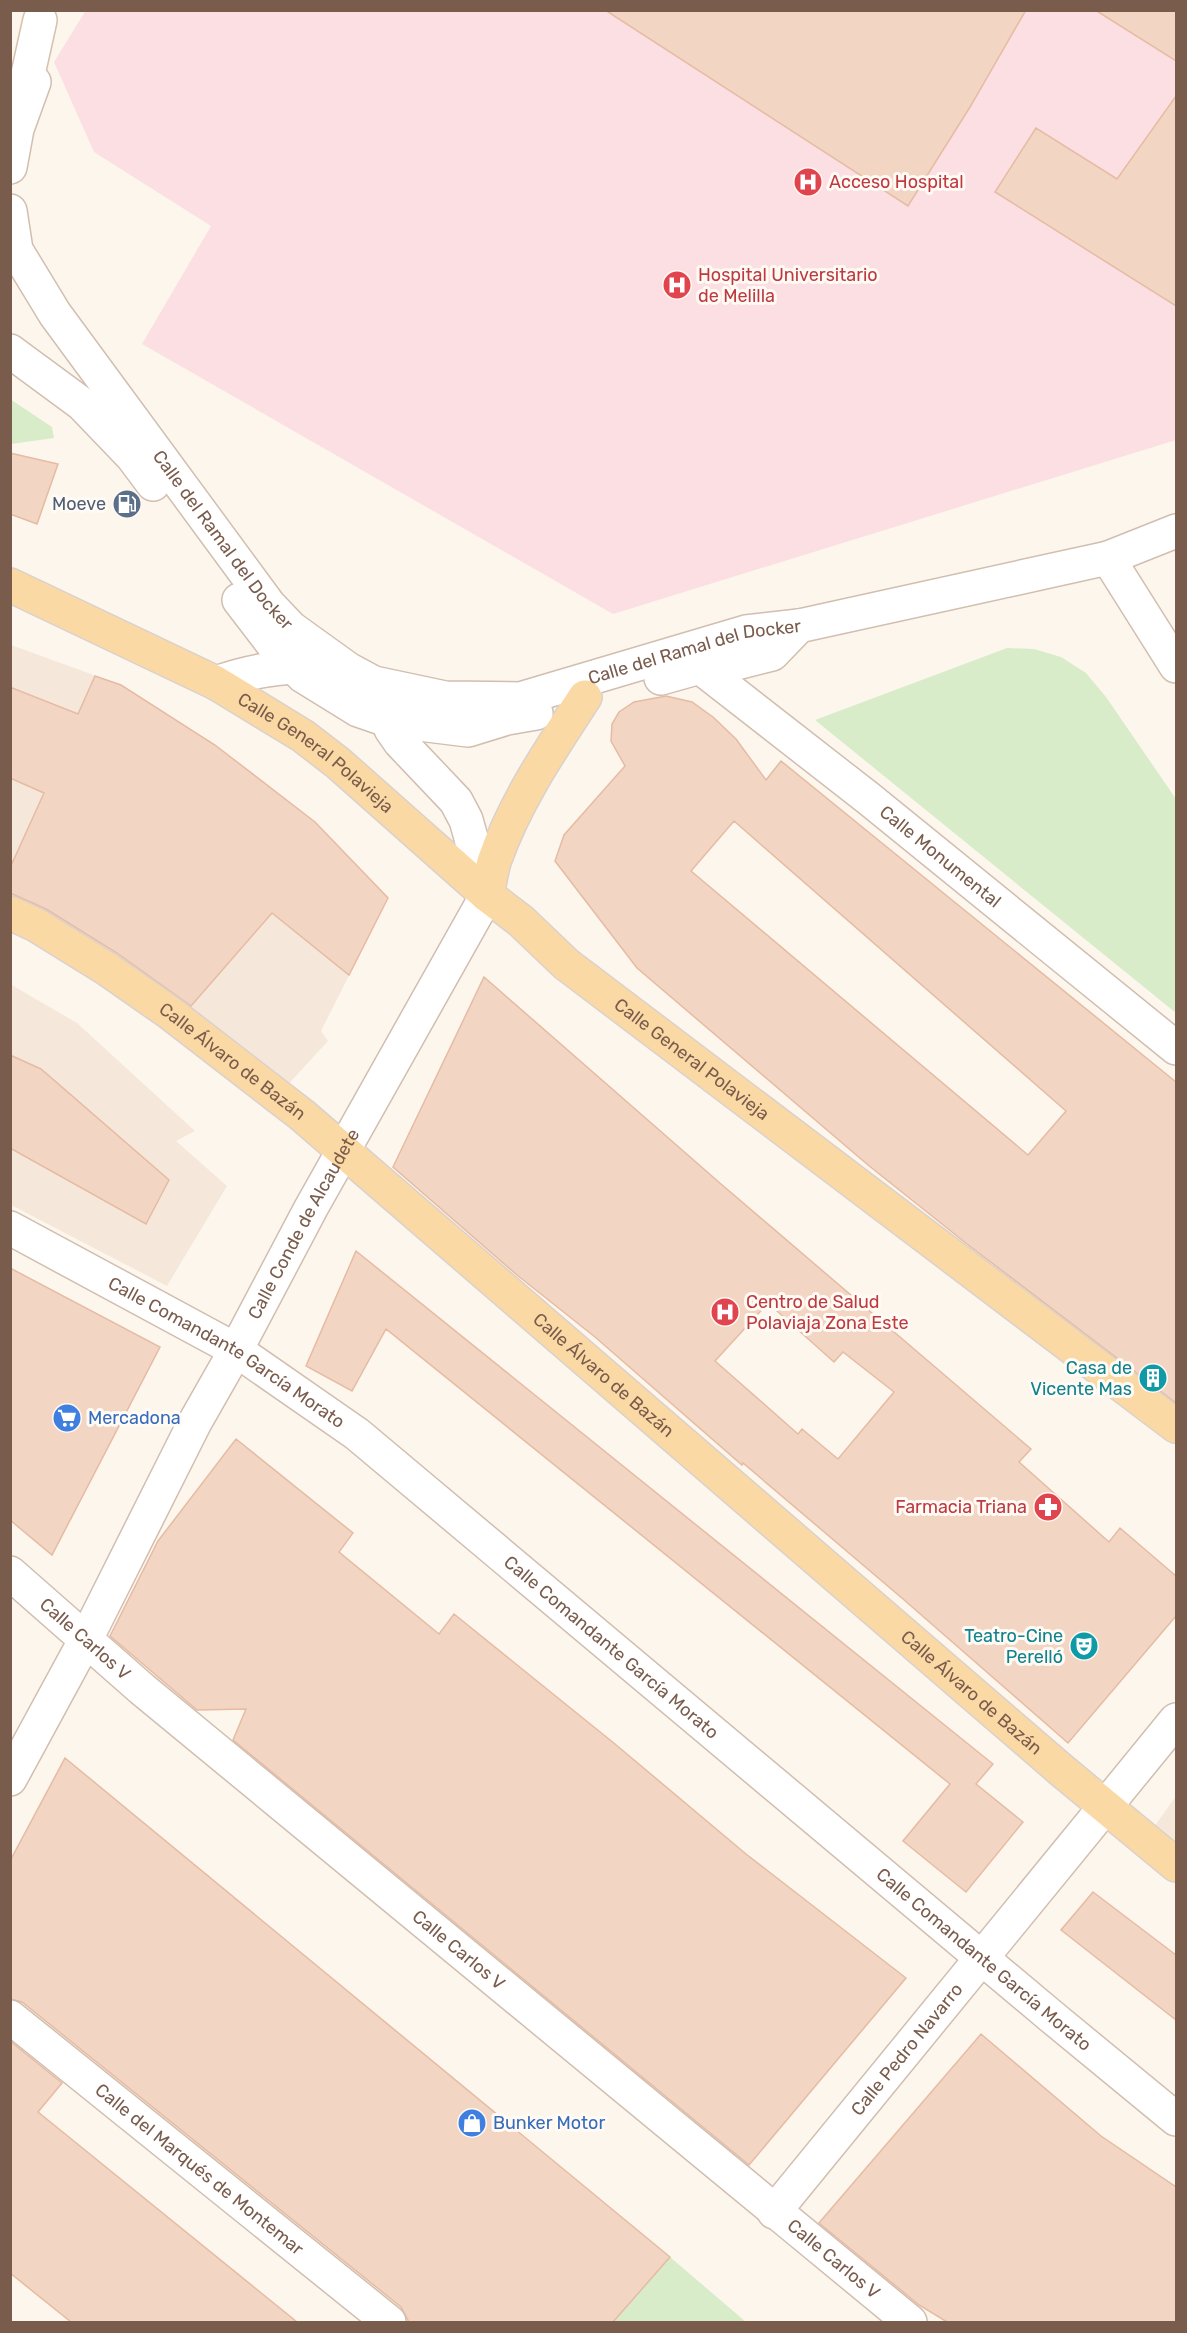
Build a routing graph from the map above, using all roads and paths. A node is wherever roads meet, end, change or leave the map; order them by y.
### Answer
1 (43, 15) edge
2 (10, 72) edge
3 (10, 110) edge
4 (10, 167) edge
5 (10, 211) edge
6 (10, 351) edge
7 (1176, 531) edge
8 (1108, 558) junction
9 (10, 585) edge
10 (799, 626) junction
11 (1174, 658) edge
12 (295, 667) junction
13 (700, 667) junction
14 (368, 679) junction
15 (216, 683) junction
16 (585, 697) junction
17 (387, 720) junction
18 (487, 895) junction
19 (10, 913) edge
20 (1176, 1048) edge
21 (344, 1150) junction
22 (10, 1228) edge
23 (236, 1350) junction
24 (1176, 1426) edge
25 (10, 1573) edge
26 (86, 1639) junction
27 (1176, 1720) edge
28 (10, 1779) edge
29 (1105, 1808) junction
30 (1176, 1865) edge
31 (982, 1958) junction
32 (10, 2018) edge
33 (1176, 2119) edge
34 (774, 2212) junction
35 (389, 2322) edge
36 (910, 2322) edge

1 - 2 street
1 - 3 street
1 - 4 street
5 - 14 street, Calle del Ramal del Docker
6 - 12 street, Calle del Ramal del Docker
7 - 8 street
8 - 10 street
8 - 11 street
9 - 15 main road, Calle General Polavieja
10 - 13 street, Calle del Ramal del Docker
10 - 14 street, Calle del Ramal del Docker
12 - 14 street
12 - 15 street
12 - 17 street, Calle del Ramal del Docker
13 - 16 street, Calle del Ramal del Docker
13 - 20 street, Calle Monumental
14 - 17 street
15 - 18 main road, Calle General Polavieja
16 - 17 street, Calle del Ramal del Docker
16 - 18 main road
17 - 18 street
18 - 21 street, Calle Conde de Alcaudete
18 - 24 main road, Calle General Polavieja
19 - 21 main road, Calle Álvaro de Bazán
21 - 23 street, Calle Conde de Alcaudete
21 - 29 main road, Calle Álvaro de Bazán
22 - 23 street, Calle Comandante García Morato
23 - 26 street, Calle Conde de Alcaudete
23 - 31 street, Calle Comandante García Morato
25 - 26 street, Calle Carlos V
26 - 28 street, Calle Conde de Alcaudete
26 - 34 street, Calle Carlos V
27 - 29 street, Calle Pedro Navarro
29 - 30 main road, Calle Álvaro de Bazán
29 - 31 street, Calle Pedro Navarro
31 - 33 street, Calle Comandante García Morato
31 - 34 street, Calle Pedro Navarro
32 - 35 street, Calle del Marqués de Montemar
34 - 36 street, Calle Carlos V

